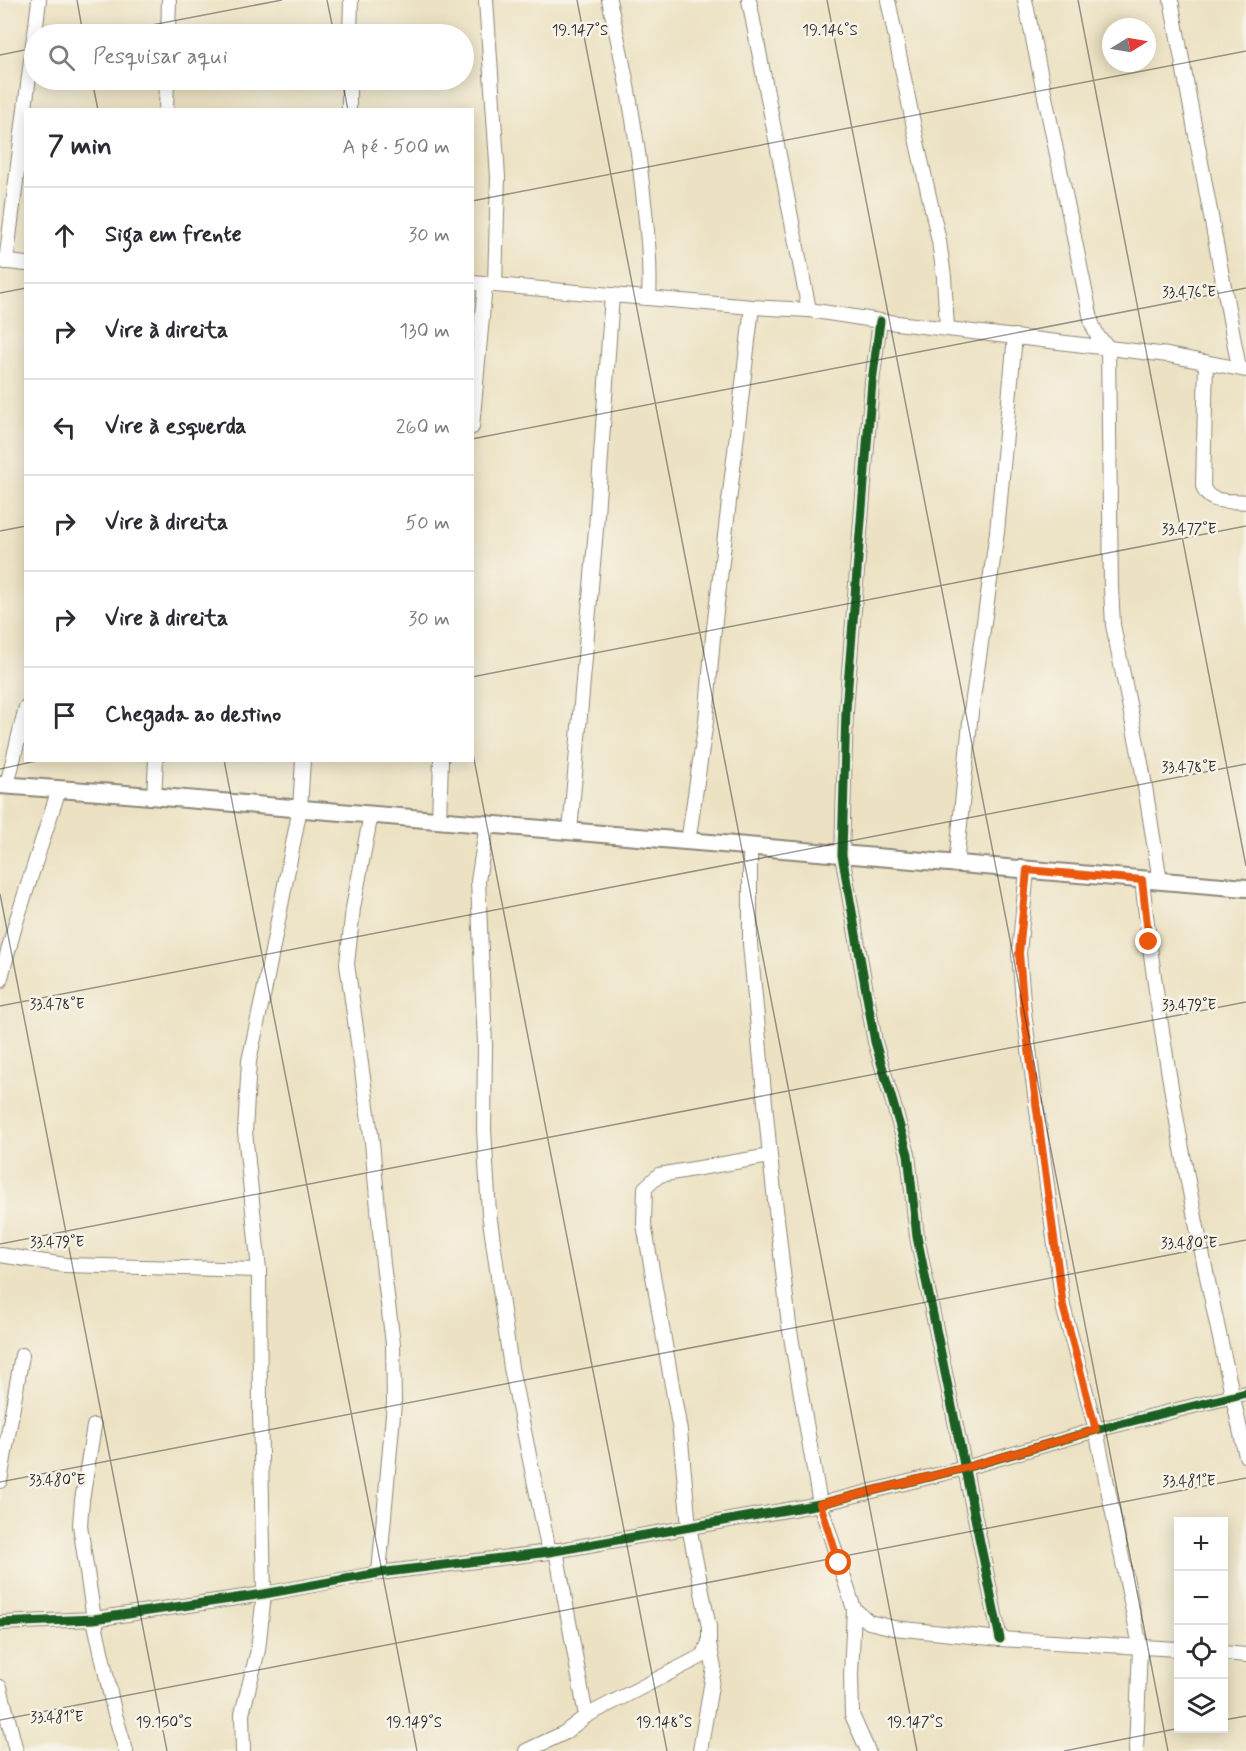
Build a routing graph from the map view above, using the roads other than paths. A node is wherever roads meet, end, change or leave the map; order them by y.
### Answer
1 (39, 0) edge
2 (170, 0) edge
3 (351, 0) edge
4 (486, 0) edge
5 (609, 0) edge
6 (749, 0) edge
7 (888, 0) edge
8 (1025, 0) edge
9 (1171, 0) edge
10 (36, 24) edge
11 (169, 24) edge
12 (350, 24) edge
13 (27, 90) edge
14 (167, 90) edge
15 (349, 90) edge
16 (25, 108) edge
17 (166, 108) edge
18 (349, 108) edge
19 (24, 113) edge
20 (3, 261) edge
21 (24, 264) edge
22 (484, 284) edge
23 (612, 295) junction
24 (649, 298) junction
25 (752, 307) junction
26 (809, 310) junction
27 (880, 321) junction
28 (946, 328) junction
29 (1015, 336) junction
30 (1108, 347) junction
31 (1206, 362) junction
32 (1243, 369) edge
33 (474, 403) edge
34 (1246, 502) edge
35 (24, 714) edge
36 (156, 762) edge
37 (303, 762) edge
38 (441, 762) edge
39 (4, 785) edge
40 (59, 789) junction
41 (154, 797) junction
42 (300, 808) junction
43 (372, 814) junction
44 (439, 820) junction
45 (487, 824) junction
46 (570, 832) junction
47 (688, 842) junction
48 (750, 847) junction
49 (842, 855) junction
50 (956, 865) junction
51 (1027, 870) junction
52 (1142, 880) junction
53 (1160, 881) junction
54 (1246, 888) edge
55 (0, 981) edge
56 (770, 1156) junction
57 (0, 1255) edge
58 (259, 1270) junction
59 (22, 1355) dead end
60 (1239, 1395) edge
61 (94, 1426) dead end
62 (1096, 1430) junction
63 (1246, 1456) edge
64 (964, 1468) junction
65 (0, 1481) edge
66 (820, 1504) junction
67 (689, 1527) junction
68 (552, 1551) junction
69 (379, 1573) junction
70 (264, 1594) junction
71 (854, 1609) junction
72 (94, 1619) junction
73 (0, 1623) edge
74 (1000, 1639) junction
75 (709, 1643) junction
76 (1140, 1646) junction
77 (1174, 1649) edge
78 (1228, 1653) edge
79 (1246, 1654) edge
80 (0, 1687) edge
81 (586, 1716) junction
82 (16, 1751) edge
83 (126, 1751) edge
84 (243, 1751) edge
85 (526, 1751) edge
86 (699, 1751) edge
87 (868, 1751) edge
88 (1136, 1751) edge

1 - 10 street
2 - 11 street
3 - 12 street
4 - 22 street
5 - 24 street
6 - 26 street
7 - 28 street
8 - 30 street
9 - 32 street
13 - 16 street
14 - 17 street
15 - 18 street
19 - 20 street
20 - 21 street
22 - 23 street
22 - 33 street
23 - 24 street
23 - 46 street
24 - 25 street
25 - 26 street
25 - 47 street
26 - 27 street
27 - 28 street
27 - 49 street
28 - 29 street
29 - 30 street
29 - 50 street
30 - 31 street
30 - 53 street
31 - 32 street
31 - 34 street
35 - 39 street
36 - 41 street
37 - 42 street
38 - 44 street
39 - 40 street
40 - 41 street
40 - 55 street
41 - 42 street
42 - 43 street
42 - 58 street
43 - 44 street
43 - 69 street
44 - 45 street
45 - 46 street
45 - 68 street
46 - 47 street
47 - 48 street
48 - 49 street
48 - 56 street
49 - 50 street
49 - 64 street
50 - 51 street
51 - 52 street
51 - 62 street
52 - 53 street
52 - 60 street
53 - 54 street
56 - 66 street
56 - 67 street
57 - 58 street
58 - 70 street
59 - 65 street
60 - 62 street
60 - 63 street
61 - 72 street
62 - 64 street
62 - 76 street
64 - 66 street
64 - 74 street
66 - 67 street
66 - 71 street
67 - 68 street
67 - 75 street
68 - 69 street
68 - 81 street
69 - 70 street
70 - 72 street
70 - 84 street
71 - 74 street
71 - 87 street
72 - 73 street
72 - 83 street
74 - 76 street
75 - 81 street
75 - 86 street
76 - 77 street
76 - 88 street
78 - 79 street
80 - 82 street
81 - 85 street

